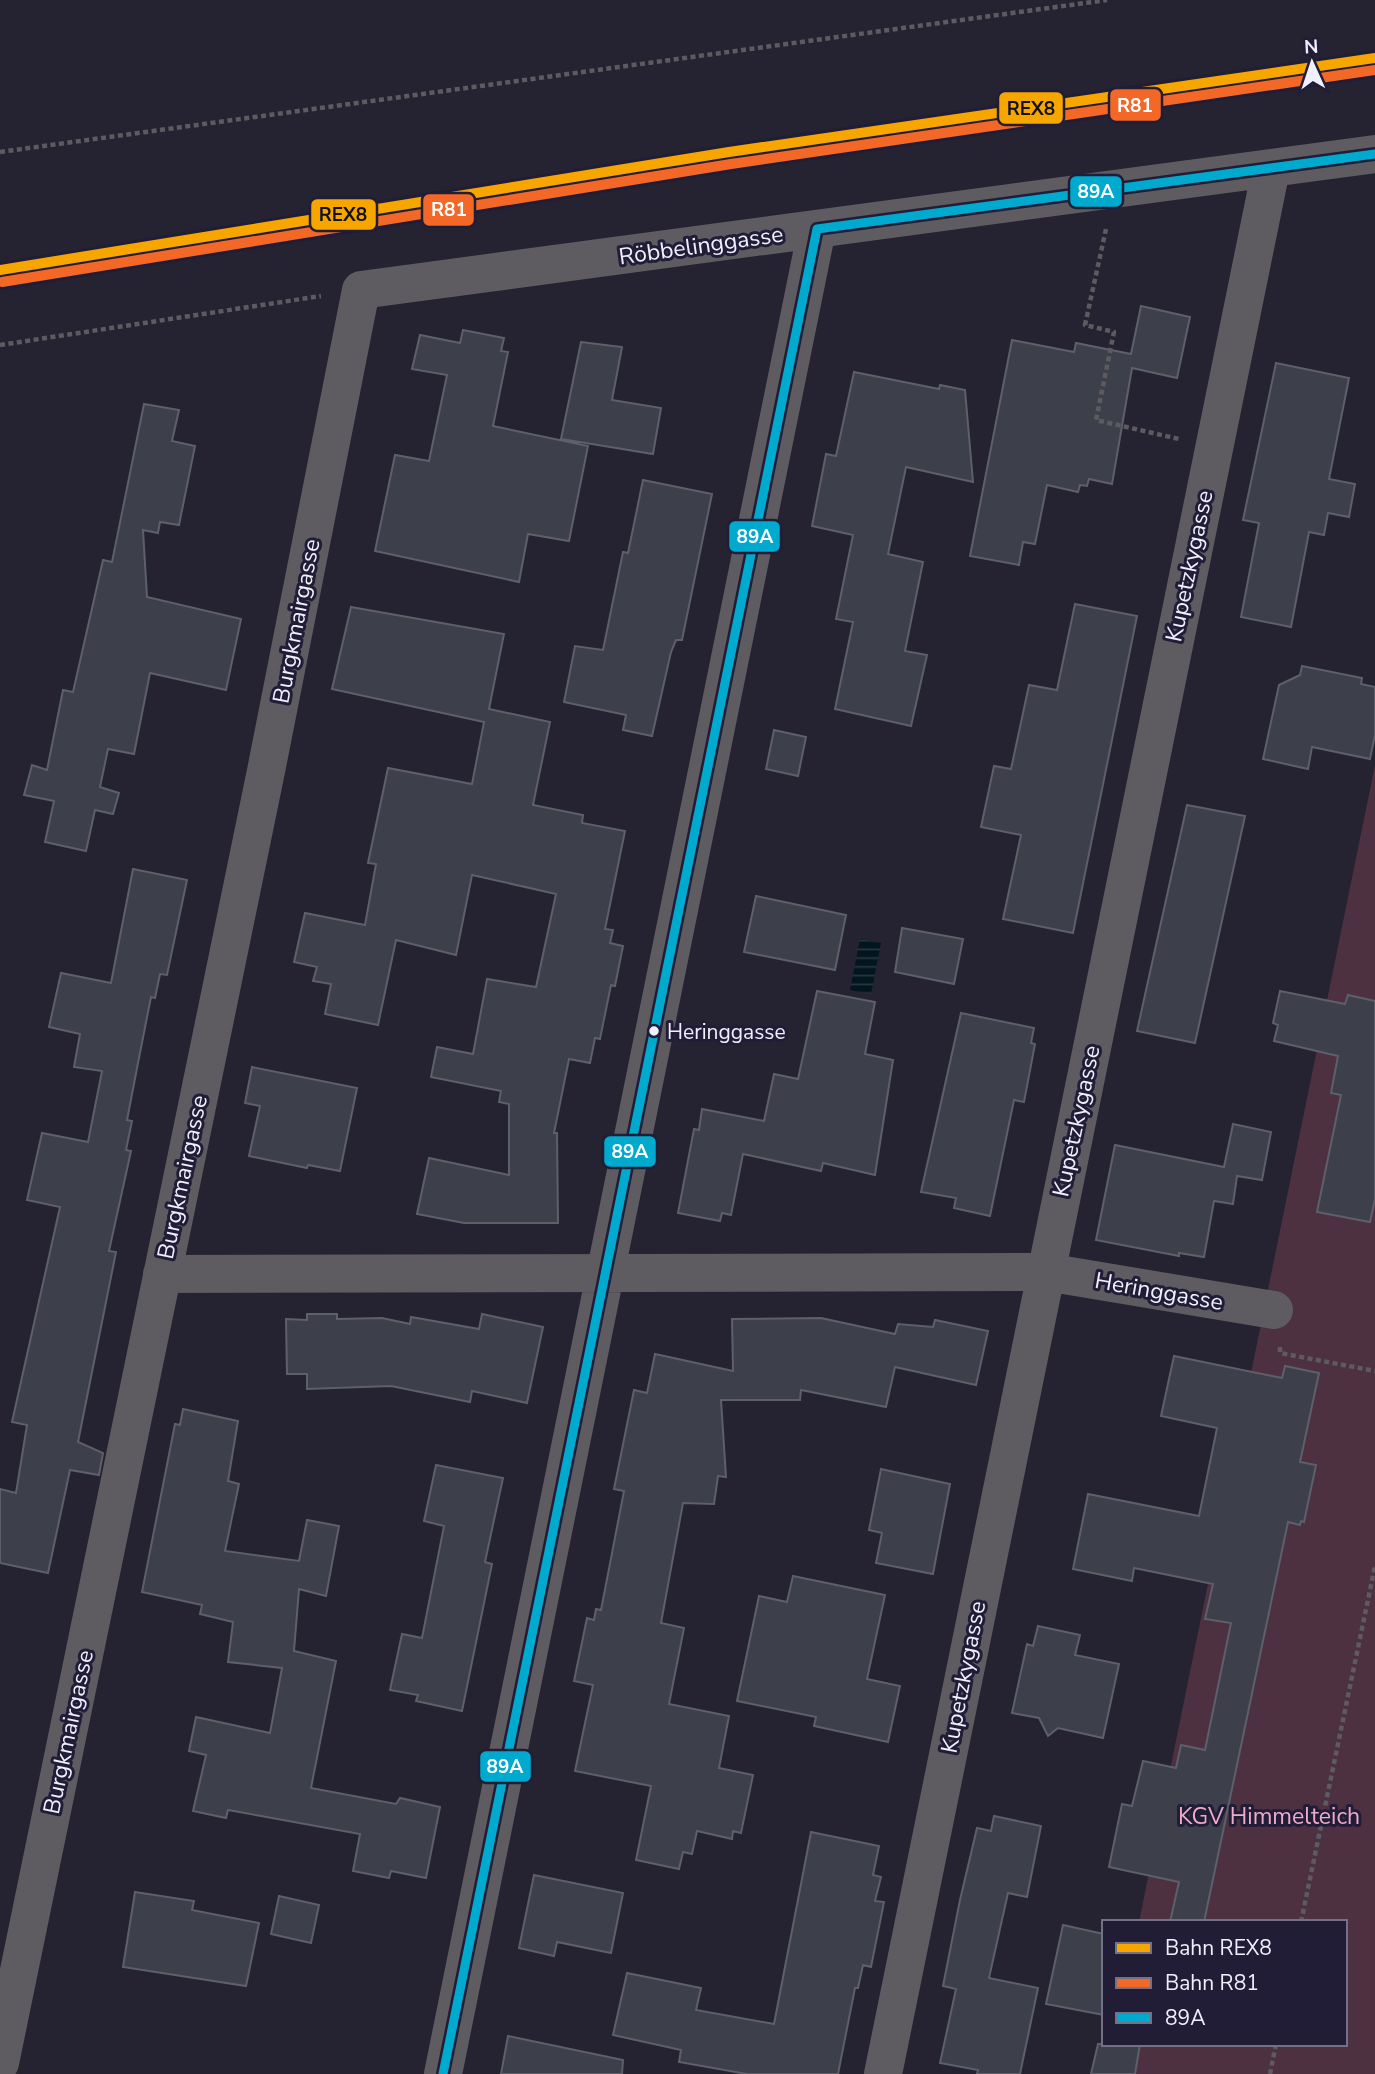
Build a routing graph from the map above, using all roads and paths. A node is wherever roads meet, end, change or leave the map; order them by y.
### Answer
1 (1107, 0) edge
2 (0, 152) edge
3 (1375, 154) edge
4 (1270, 169) junction
5 (1115, 190) junction
6 (817, 229) junction
7 (361, 290) junction
8 (0, 345) edge
9 (1213, 447) junction
10 (604, 1271) junction
11 (1046, 1272) junction
12 (162, 1273) junction
13 (1278, 1325) joint
14 (1375, 1371) edge
15 (1375, 1566) edge
16 (1301, 1920) edge
17 (1276, 2046) edge
18 (0, 2063) edge
19 (443, 2074) edge
20 (883, 2074) edge
21 (1270, 2074) edge

1 - 2 path
3 - 4 street, Röbbelinggasse
4 - 5 street, Röbbelinggasse
4 - 9 street, Kupetzkygasse
5 - 6 street, Röbbelinggasse
5 - 9 path
6 - 7 street, Röbbelinggasse
6 - 10 street
7 - 8 path
7 - 12 street, Burgkmairgasse
9 - 11 street, Kupetzkygasse
10 - 11 street, Heringgasse
10 - 12 street, Heringgasse
10 - 19 street
11 - 13 street, Heringgasse
11 - 20 street, Kupetzkygasse
12 - 18 street, Burgkmairgasse
13 - 14 path
15 - 16 path
17 - 21 path

